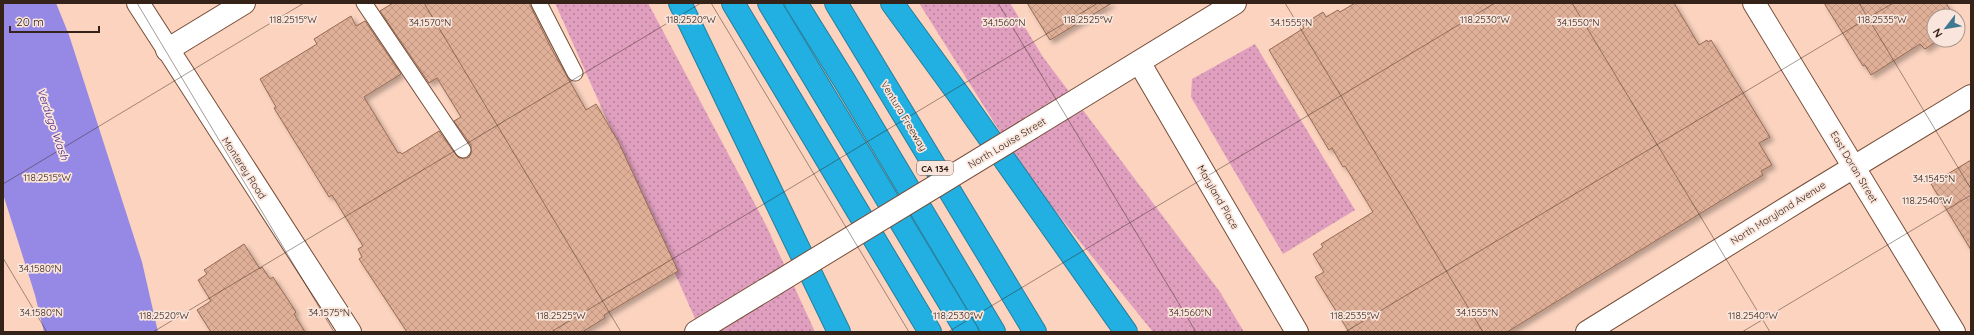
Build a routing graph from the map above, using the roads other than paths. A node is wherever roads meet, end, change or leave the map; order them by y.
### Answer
1 (138, 3) edge
2 (244, 3) edge
3 (364, 3) edge
4 (539, 3) edge
5 (680, 3) edge
6 (733, 3) edge
7 (769, 3) edge
8 (796, 3) edge
9 (836, 3) edge
10 (892, 3) edge
11 (1235, 3) edge
12 (1754, 3) edge
13 (168, 50) junction
14 (1139, 62) junction
15 (575, 73) dead end
16 (1971, 96) edge
17 (463, 150) dead end
18 (1854, 167) junction
19 (350, 332) edge
20 (696, 332) edge
21 (839, 332) edge
22 (930, 332) edge
23 (967, 332) edge
24 (994, 332) edge
25 (1035, 332) edge
26 (1126, 332) edge
27 (1297, 332) edge
28 (1587, 332) edge
29 (1954, 332) edge

1 - 13 street, Monterey Road
2 - 13 street
3 - 17 lane
4 - 15 lane
5 - 21 highway
6 - 22 highway
7 - 23 highway
8 - 24 highway
9 - 25 highway, Ventura Freeway / CA 134
10 - 26 highway
11 - 14 street, North Louise Street
12 - 18 street, East Doran Street
13 - 19 street, Monterey Road
14 - 20 street, North Louise Street, bridge
14 - 27 street, Maryland Place
16 - 18 street, North Maryland Avenue
18 - 28 street, North Maryland Avenue
18 - 29 street, East Doran Street

